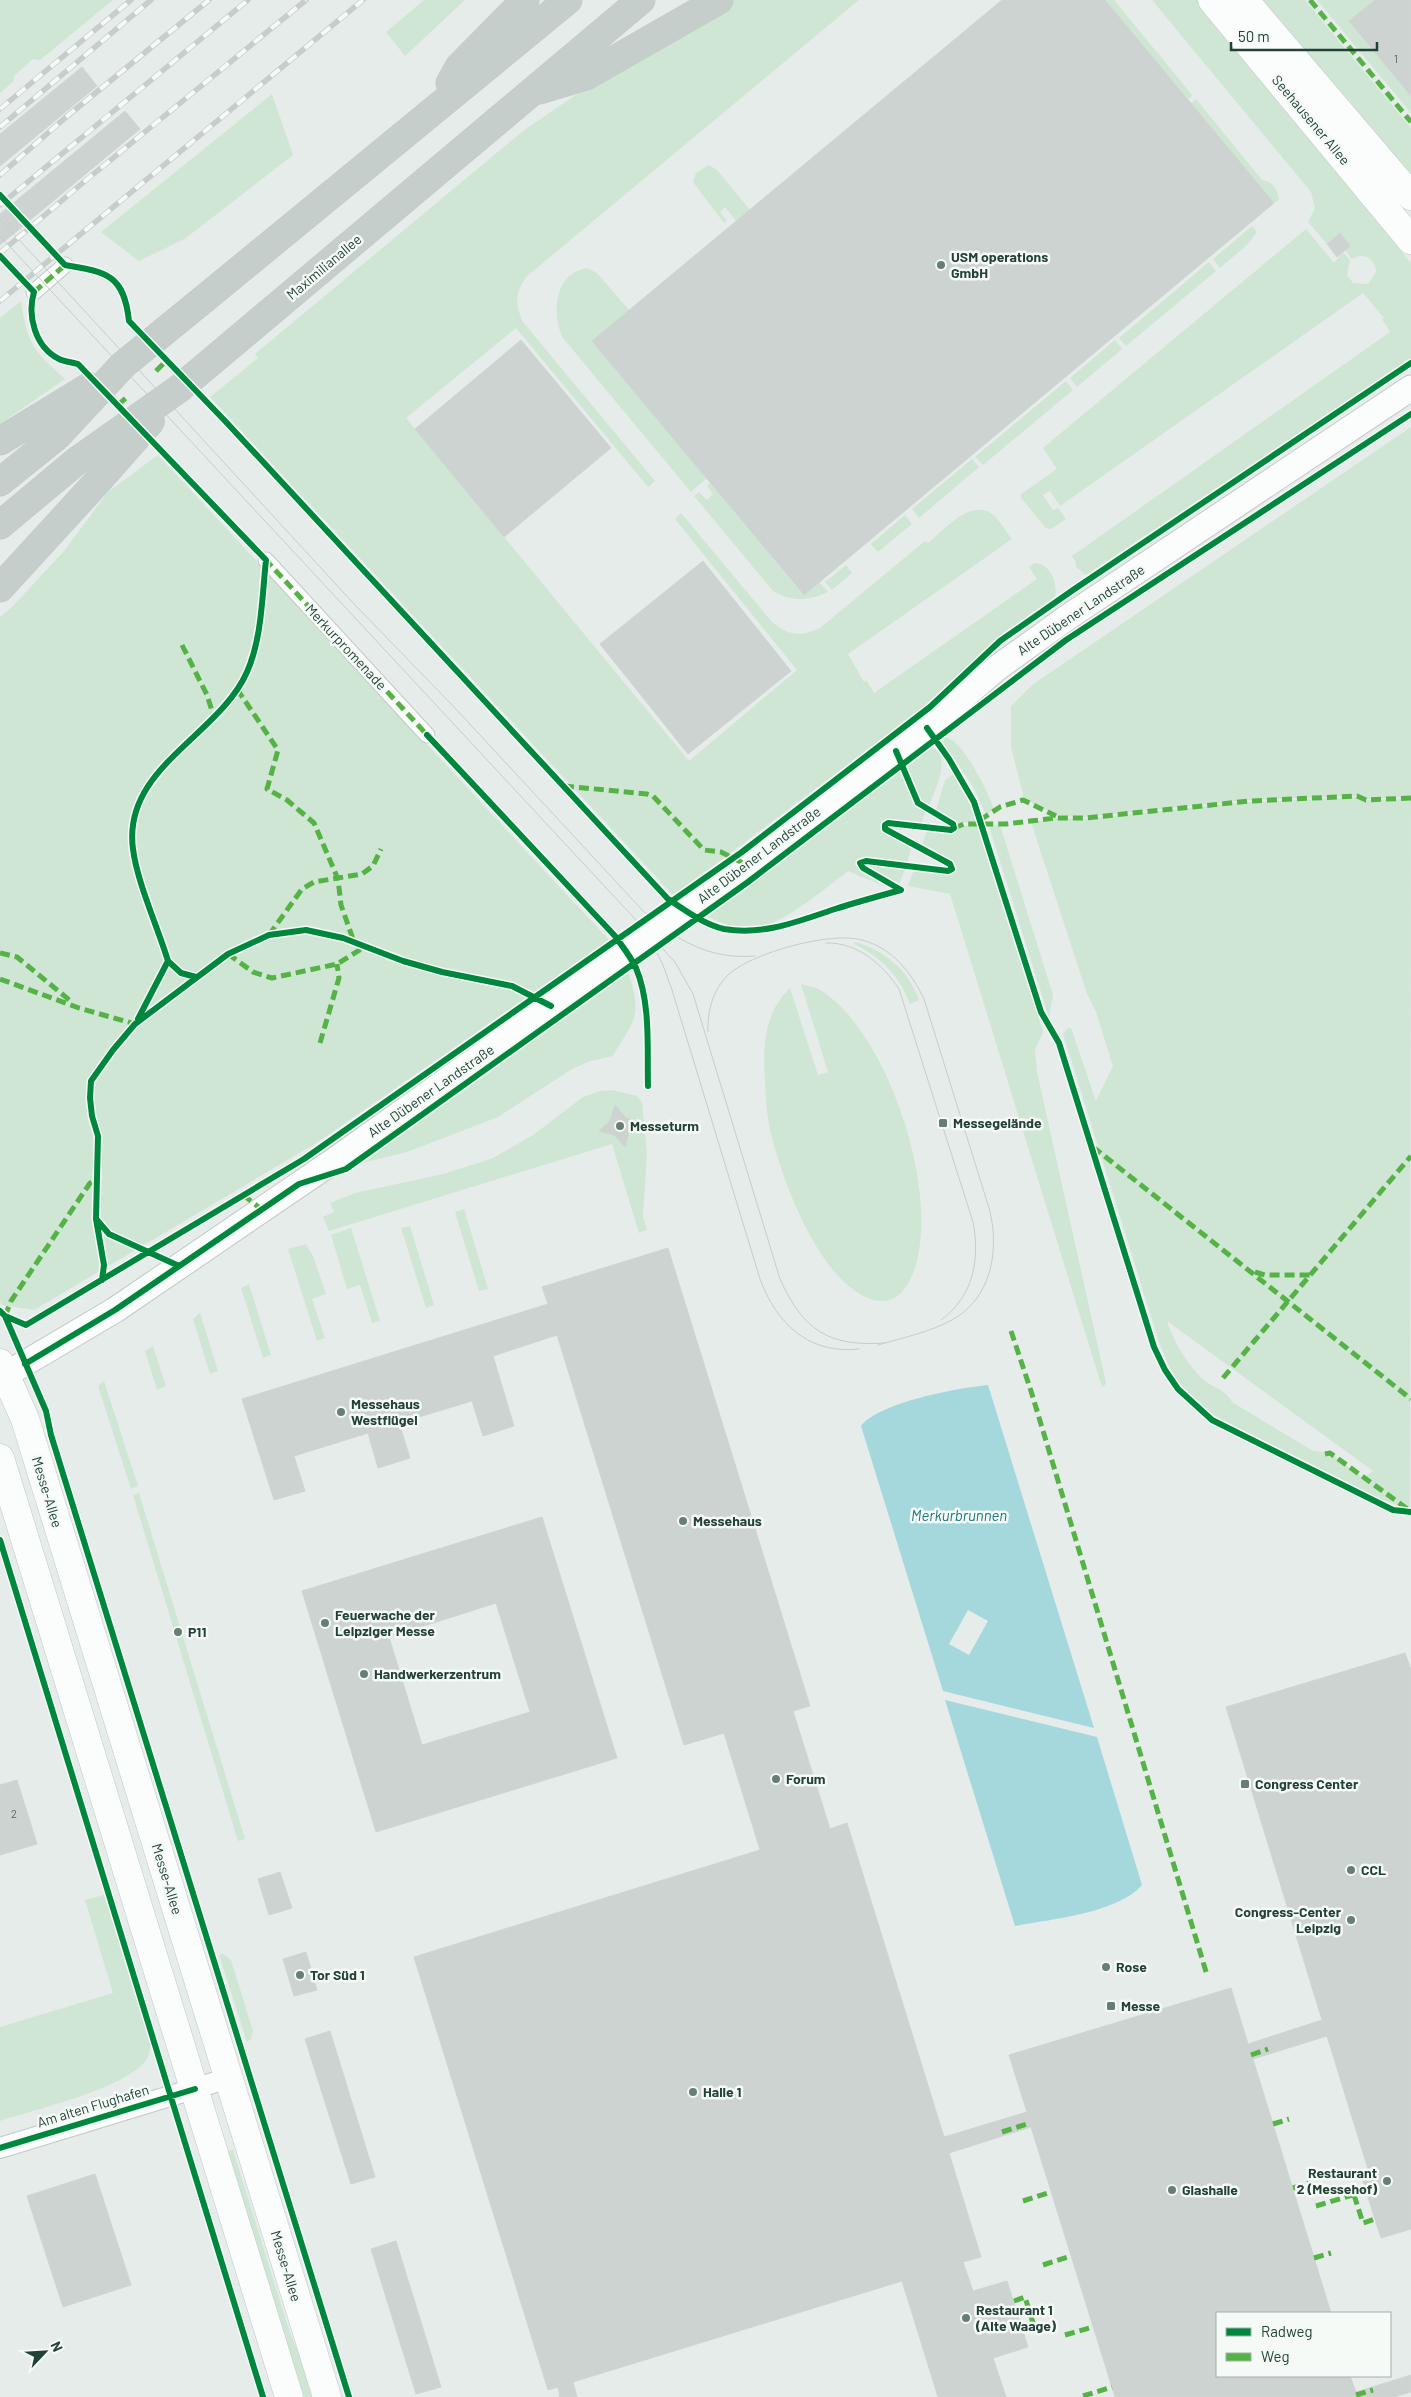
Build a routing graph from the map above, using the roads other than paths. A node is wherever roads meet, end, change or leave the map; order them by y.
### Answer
1 (524, 0) edge
2 (568, 0) edge
3 (641, 0) edge
4 (719, 0) edge
5 (1212, 0) edge
6 (1244, 0) edge
7 (529, 93) junction
8 (438, 107) junction
9 (1411, 196) edge
10 (1411, 240) edge
11 (65, 265) dead end
12 (34, 292) dead end
13 (180, 388) junction
14 (1411, 388) edge
15 (47, 427) junction
16 (0, 441) edge
17 (0, 482) edge
18 (0, 525) edge
19 (266, 560) dead end
20 (0, 588) edge
21 (427, 734) dead end
22 (2, 1372) edge
23 (0, 1458) edge
24 (229, 2078) junction
25 (194, 2089) junction
26 (0, 2148) edge
27 (290, 2397) edge
28 (327, 2397) edge

1 - 8 highway
2 - 8 highway
3 - 7 highway, Maximilianallee
4 - 7 highway
5 - 10 main road, Seehausener Allee
6 - 9 main road, Seehausener Allee
7 - 13 highway, Maximilianallee
8 - 15 highway, bridge
11 - 12 street
13 - 18 highway, Maximilianallee, bridge
13 - 20 highway, bridge
14 - 22 street, Alte Dübener Landstraße, bridge
15 - 16 highway
15 - 17 highway
19 - 21 street, Merkurpromenade
22 - 24 main road, Messe-Allee
23 - 25 main road
24 - 25 street, Am alten Flughafen
24 - 28 main road, Messe-Allee
25 - 26 street, Am alten Flughafen
25 - 27 main road

